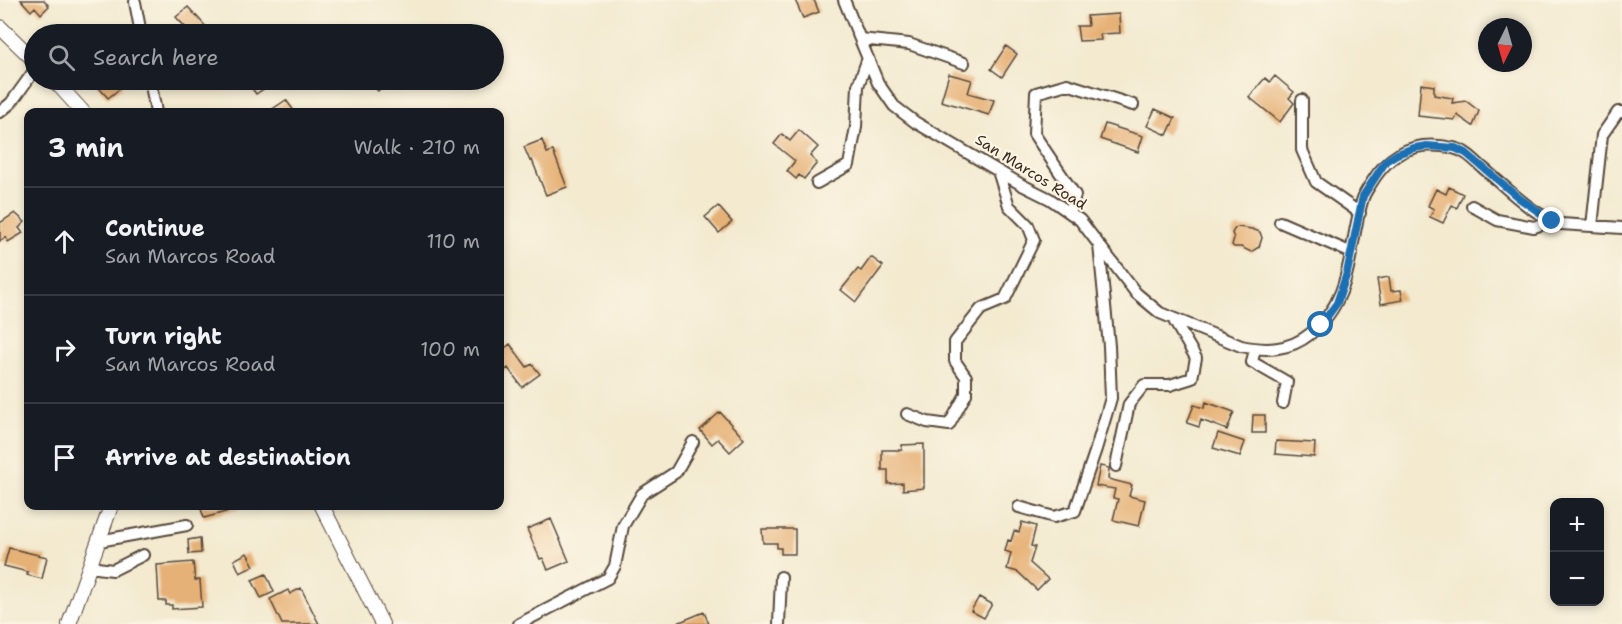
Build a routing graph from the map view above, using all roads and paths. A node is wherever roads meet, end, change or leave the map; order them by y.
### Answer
1 (844, 0) edge
2 (135, 2) dead end
3 (139, 24) edge
4 (0, 27) edge
5 (860, 39) junction
6 (24, 50) edge
7 (868, 58) junction
8 (964, 63) dead end
9 (24, 85) edge
10 (63, 90) edge
11 (152, 90) edge
12 (1302, 100) dead end
13 (1133, 105) dead end
14 (79, 108) edge
15 (155, 108) edge
16 (0, 112) edge
17 (1622, 112) edge
18 (998, 171) junction
19 (817, 183) dead end
20 (1472, 206) dead end
21 (1070, 213) junction
22 (1360, 213) junction
23 (1552, 221) junction
24 (1280, 222) dead end
25 (1592, 226) junction
26 (1622, 228) edge
27 (1099, 244) junction
28 (1352, 253) junction
29 (1173, 318) junction
30 (1255, 349) junction
31 (1283, 403) dead end
32 (907, 414) dead end
33 (693, 442) dead end
34 (1116, 466) dead end
35 (1019, 507) dead end
36 (110, 510) edge
37 (324, 510) edge
38 (187, 525) dead end
39 (99, 541) junction
40 (143, 555) dead end
41 (89, 567) junction
42 (781, 577) dead end
43 (69, 624) edge
44 (382, 624) edge
45 (519, 624) edge
46 (779, 624) edge

1 - 5 street, San Marcos Road
2 - 3 street
4 - 6 street
5 - 7 street, San Marcos Road
5 - 8 street
7 - 18 street, San Marcos Road
7 - 19 street
9 - 16 street
10 - 14 street
11 - 15 street
12 - 22 street
13 - 21 street
17 - 25 street
18 - 21 street, San Marcos Road
18 - 32 street
20 - 23 street
21 - 27 street, San Marcos Road
22 - 23 street, San Marcos Road
22 - 28 street, San Marcos Road
23 - 25 street, San Marcos Road
24 - 28 street
25 - 26 street, San Marcos Road
27 - 29 street, San Marcos Road
27 - 35 street
28 - 30 street, San Marcos Road
29 - 30 street, San Marcos Road
29 - 34 street
30 - 31 street
33 - 45 street
36 - 39 street
37 - 44 street
38 - 39 street
39 - 41 street
40 - 41 street
41 - 43 street
42 - 46 street

